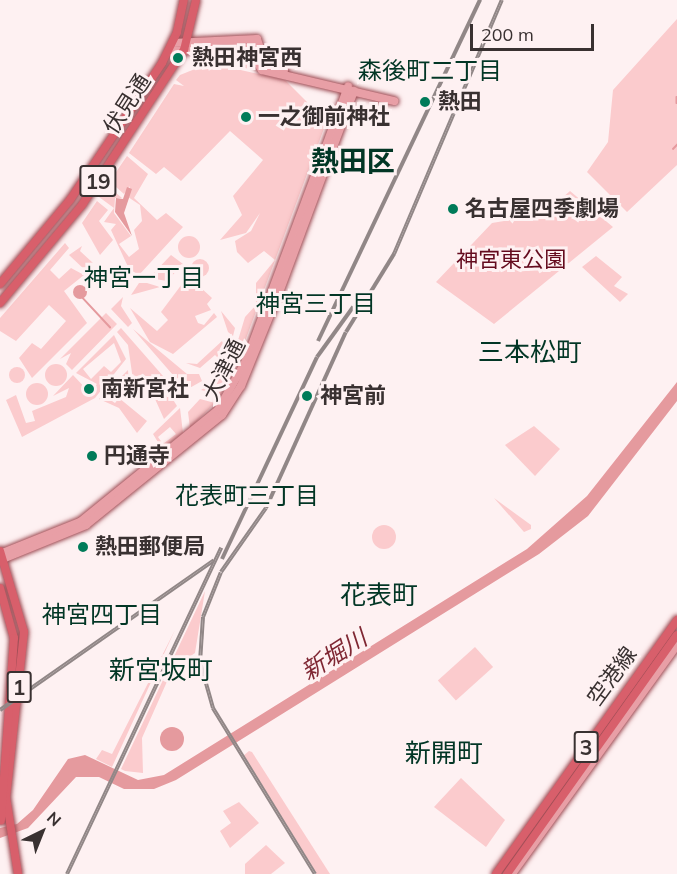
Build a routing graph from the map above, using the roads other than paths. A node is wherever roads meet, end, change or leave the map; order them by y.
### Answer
1 (184, 0) edge
2 (196, 0) edge
3 (185, 46) junction
4 (171, 47) junction
5 (349, 89) junction
6 (394, 101) dead end
7 (0, 284) edge
8 (0, 303) edge
9 (1, 556) edge
10 (0, 588) edge
11 (677, 618) edge
12 (677, 635) edge
13 (677, 645) edge
14 (638, 690) junction
15 (5, 824) junction
16 (13, 874) edge
17 (18, 874) edge
18 (494, 874) edge
19 (504, 874) edge
20 (512, 874) edge

1 - 4 highway, 伏見通 / 19
2 - 3 highway, 伏見通 / 19
3 - 4 main road
3 - 5 main road
3 - 8 highway, 伏見通 / 19
4 - 7 highway, 伏見通 / 19
5 - 6 main road
5 - 9 main road, 大津通
9 - 15 highway, 1
10 - 15 highway, 1
11 - 18 highway, 3
12 - 14 highway, 3
13 - 20 main road, 空港線
14 - 19 highway, 3
14 - 19 highway
15 - 16 highway, 1
15 - 17 highway, 1

